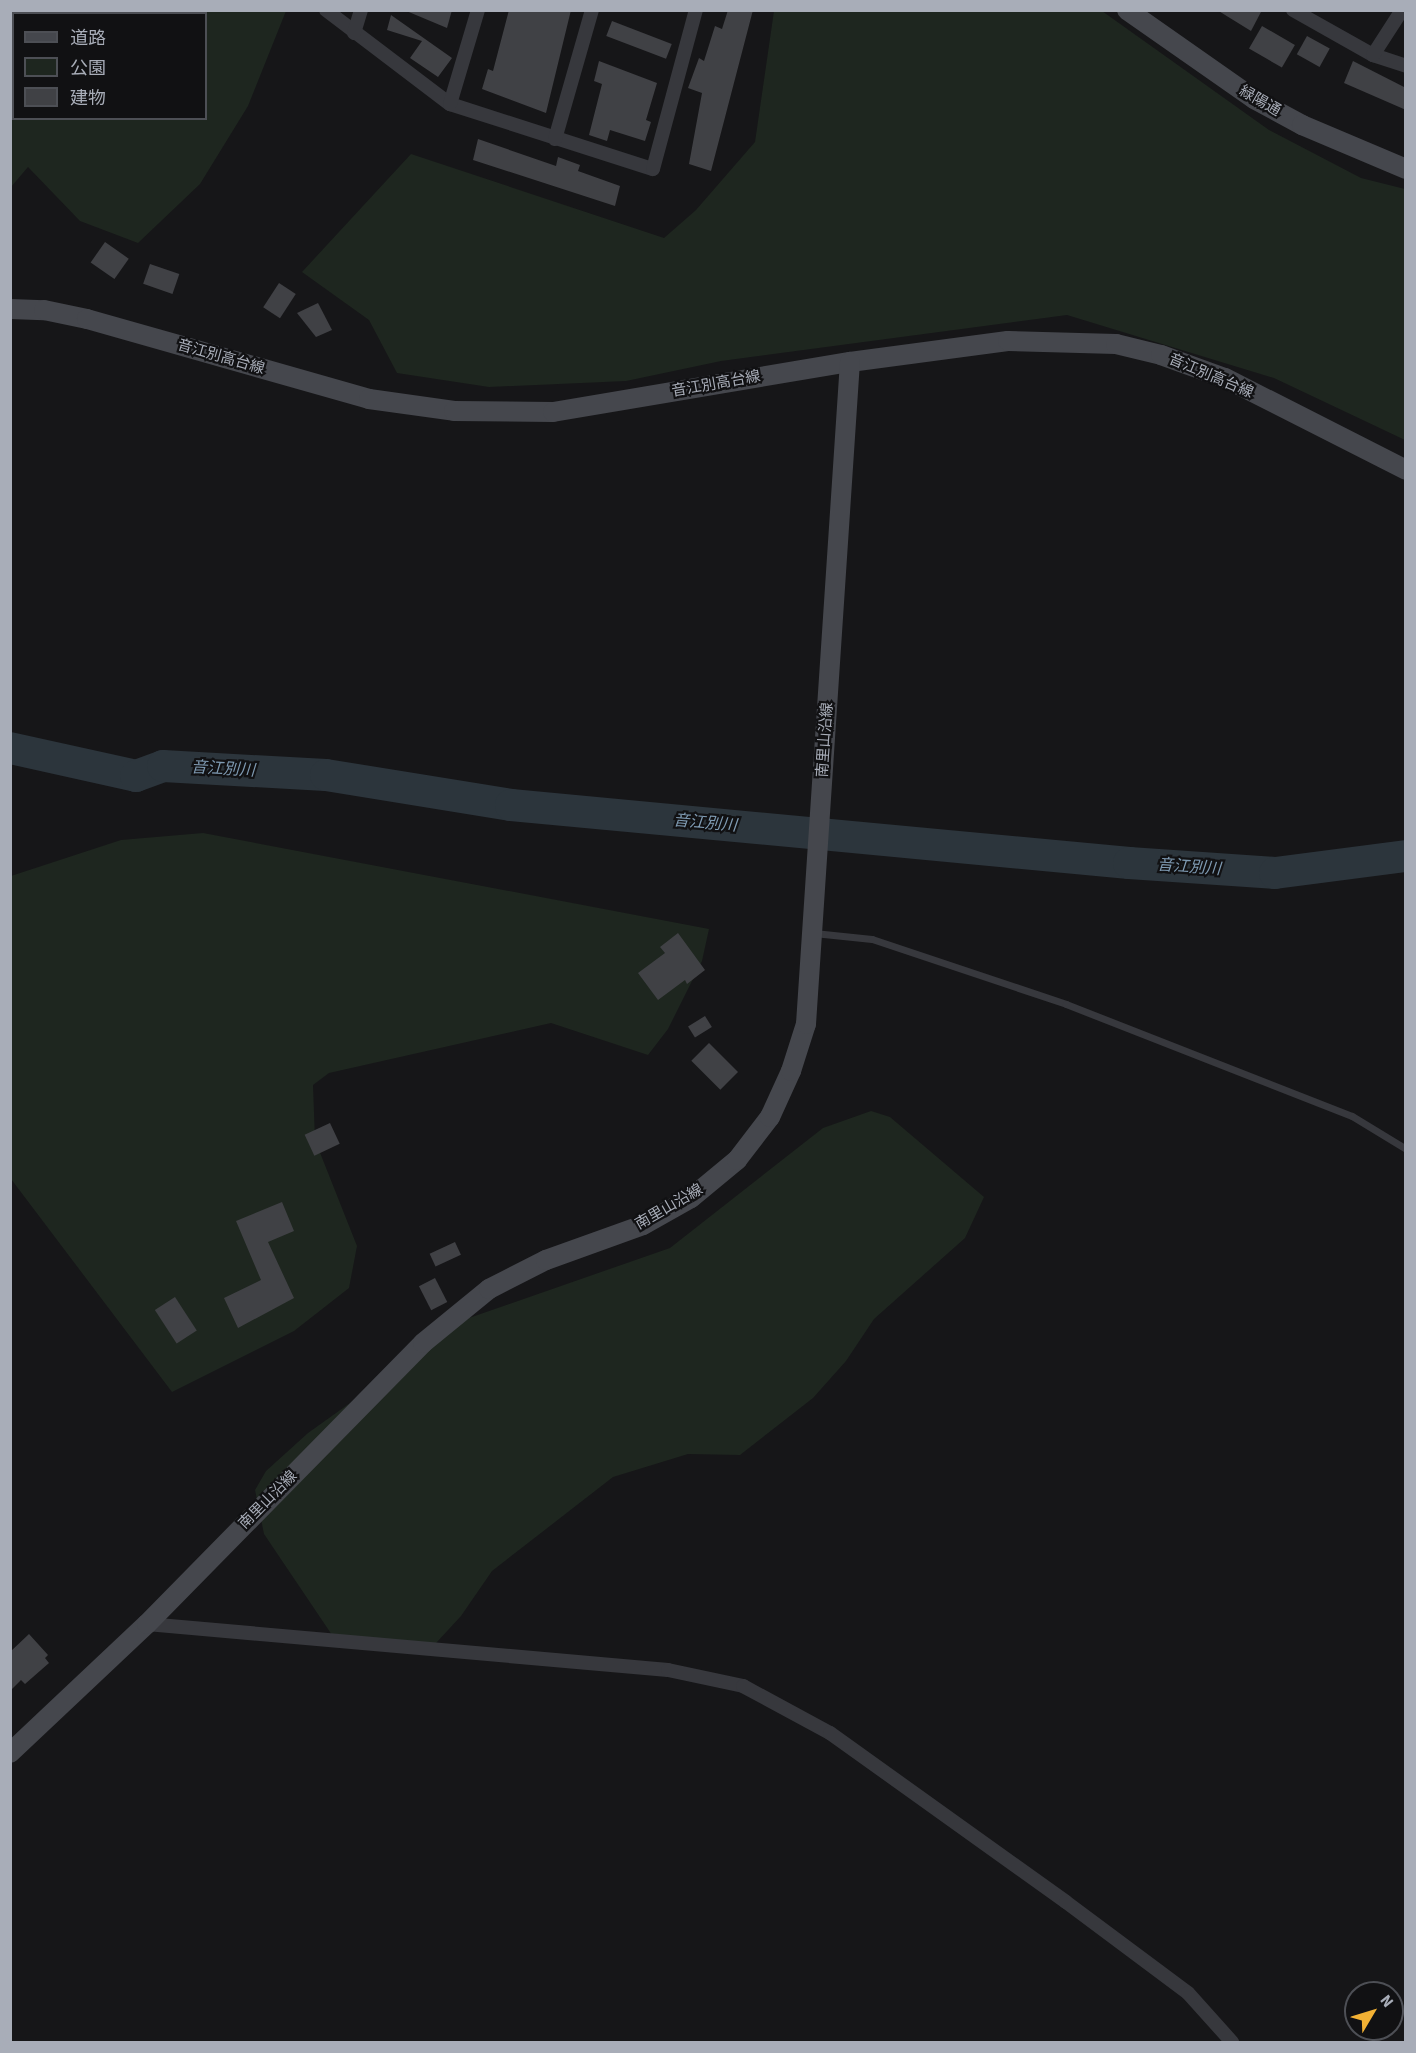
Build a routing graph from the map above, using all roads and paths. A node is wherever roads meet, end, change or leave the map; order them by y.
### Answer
1 (326, 10) edge
2 (361, 10) edge
3 (478, 10) edge
4 (592, 10) edge
5 (696, 10) edge
6 (1127, 10) edge
7 (1293, 10) edge
8 (1402, 10) edge
9 (354, 33) junction
10 (1373, 55) junction
11 (1406, 66) edge
12 (450, 104) junction
13 (555, 139) junction
14 (1406, 169) edge
15 (10, 309) edge
16 (850, 362) junction
17 (1406, 470) edge
18 (814, 933) junction
19 (1406, 1149) edge
20 (147, 1624) junction
21 (10, 1753) edge
22 (1232, 2043) edge

1 - 9 street
2 - 9 street
3 - 12 street
4 - 13 street
5 - 13 street
6 - 14 street, 緑陽通
7 - 10 street
8 - 10 street
9 - 12 street
10 - 11 street
12 - 13 street
15 - 16 street, 音江別高台線
16 - 17 street, 音江別高台線
16 - 18 street, 南里山沿線
18 - 19 lane
18 - 20 street, 南里山沿線
20 - 21 street, 南里山沿線
20 - 22 street

